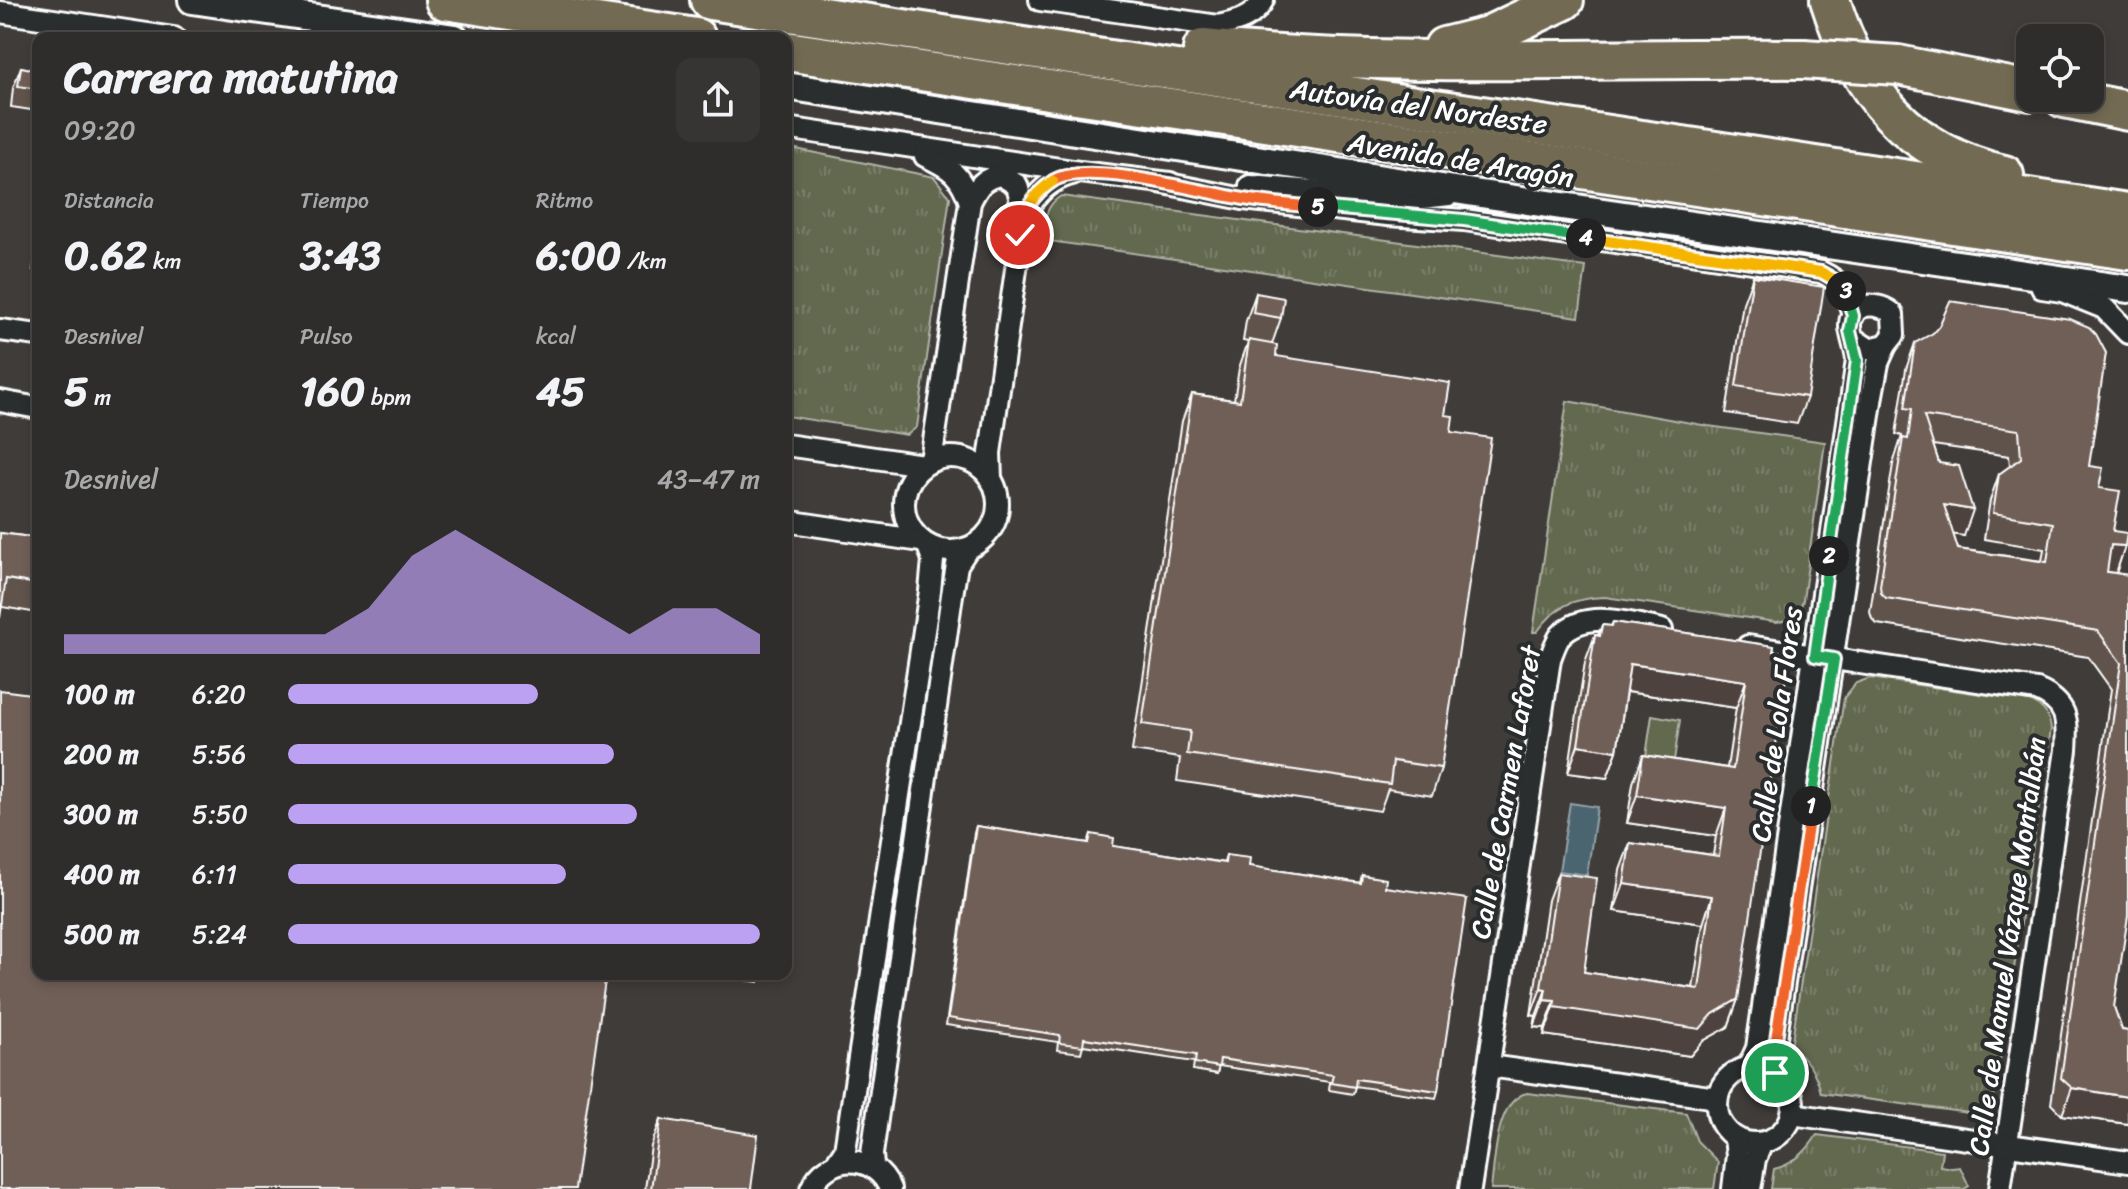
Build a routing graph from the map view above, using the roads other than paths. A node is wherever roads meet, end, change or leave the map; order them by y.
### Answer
1 (192, 0) edge
2 (445, 0) edge
3 (710, 0) edge
4 (1040, 0) edge
5 (1263, 0) edge
6 (1564, 0) edge
7 (1830, 0) edge
8 (749, 6) junction
9 (0, 12) edge
10 (124, 32) edge
11 (413, 32) edge
12 (656, 32) edge
13 (792, 52) edge
14 (1294, 58) junction
15 (792, 87) edge
16 (2016, 88) edge
17 (2104, 106) edge
18 (2128, 111) edge
19 (792, 129) edge
20 (904, 146) junction
21 (1080, 172) junction
22 (1159, 182) junction
23 (1474, 193) junction
24 (970, 202) junction
25 (2128, 203) edge
26 (1024, 213) junction
27 (2128, 213) edge
28 (2128, 250) edge
29 (1942, 263) junction
30 (2128, 289) edge
31 (1853, 316) junction
32 (0, 330) edge
33 (2128, 333) edge
34 (32, 334) edge
35 (1854, 339) junction
36 (1886, 345) junction
37 (0, 401) edge
38 (32, 407) edge
39 (792, 446) edge
40 (927, 463) junction
41 (991, 479) junction
42 (792, 522) edge
43 (925, 543) junction
44 (968, 548) junction
45 (1683, 634) edge
46 (1728, 642) edge
47 (1825, 657) junction
48 (1489, 1066) junction
49 (1748, 1068) junction
50 (1775, 1073) junction
51 (1717, 1098) junction
52 (1792, 1114) junction
53 (1735, 1138) junction
54 (2006, 1142) junction
55 (1762, 1143) junction
56 (837, 1162) junction
57 (2128, 1162) edge
58 (873, 1167) junction
59 (811, 1189) edge
60 (890, 1189) edge
61 (1470, 1189) edge
62 (1733, 1189) edge
63 (1750, 1189) edge
64 (2000, 1189) edge

1 - 11 street
2 - 12 highway
3 - 8 highway, Autovía del Nordeste
4 - 5 street
6 - 14 highway
7 - 25 highway
8 - 14 highway
8 - 27 highway, Autovía del Nordeste
9 - 10 street
13 - 28 highway, Autovía del Nordeste
14 - 16 highway, bridge
15 - 23 street, Avenida de Aragón
17 - 18 highway
19 - 20 street
20 - 21 street
20 - 24 street
21 - 22 street
21 - 26 street
22 - 23 street
22 - 31 street
23 - 29 street, Avenida de Aragón
24 - 26 street
24 - 40 street
26 - 41 street
29 - 30 street, Avenida de Aragón
29 - 33 street
31 - 35 street
31 - 36 street
32 - 34 street
35 - 36 street
35 - 47 street, Calle de Lola Flores
36 - 47 street, Calle de Lola Flores
37 - 38 street
39 - 40 street
40 - 41 street
40 - 43 street
41 - 44 street
42 - 43 street
43 - 44 street
43 - 56 street
44 - 58 street
45 - 48 street, Calle de Carmen Laforet
46 - 47 street
47 - 49 street, Calle de Lola Flores
47 - 50 street, Calle de Lola Flores
47 - 54 street, Calle de Manuel Vázque Montalbán
48 - 51 street
48 - 61 street, Calle de Carmen Laforet
49 - 50 street
49 - 51 street
50 - 52 street
51 - 53 street
52 - 54 street
52 - 55 street
53 - 55 street
53 - 62 street
54 - 57 street
54 - 64 street, Calle de Manuel Vázque Montalbán
55 - 63 street
56 - 58 street
56 - 59 street
58 - 60 street

